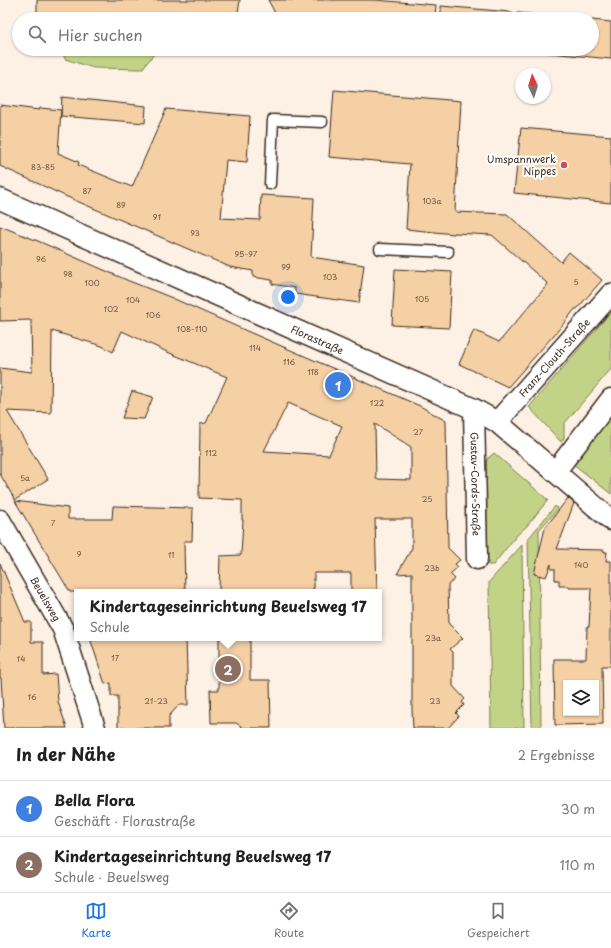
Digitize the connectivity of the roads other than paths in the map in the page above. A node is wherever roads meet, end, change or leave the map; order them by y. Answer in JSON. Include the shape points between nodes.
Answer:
{"nodes":[{"id":1,"x":322,"y":122,"type":"dead end"},
{"id":2,"x":270,"y":184,"type":"dead end"},
{"id":3,"x":0,"y":199,"type":"edge"},
{"id":4,"x":380,"y":249,"type":"dead end"},
{"id":5,"x":448,"y":252,"type":"dead end"},
{"id":6,"x":611,"y":294,"type":"edge"},
{"id":7,"x":611,"y":400,"type":"edge"},
{"id":8,"x":474,"y":410,"type":"junction"},
{"id":9,"x":497,"y":422,"type":"junction"},
{"id":10,"x":555,"y":472,"type":"junction"},
{"id":11,"x":0,"y":520,"type":"edge"},
{"id":12,"x":611,"y":520,"type":"edge"},
{"id":13,"x":477,"y":559,"type":"dead end"},
{"id":14,"x":95,"y":728,"type":"edge"}],
"edges":[{"from":1,"to":2,"type":"lane","via":[[273,120]]},
{"from":3,"to":8,"type":"street","name":"Florastraße"},
{"from":4,"to":5,"type":"lane"},
{"from":6,"to":9,"type":"street","name":"Franz-Clouth-Straße"},
{"from":7,"to":10,"type":"street"},
{"from":8,"to":9,"type":"street","name":"Florastraße"},
{"from":8,"to":13,"type":"street","name":"Gustav-Cords-Straße"},
{"from":9,"to":10,"type":"street","name":"Florastraße"},
{"from":10,"to":12,"type":"street","name":"Florastraße"},
{"from":11,"to":14,"type":"street","name":"Beuelsweg","via":[[63,629]]}]}
